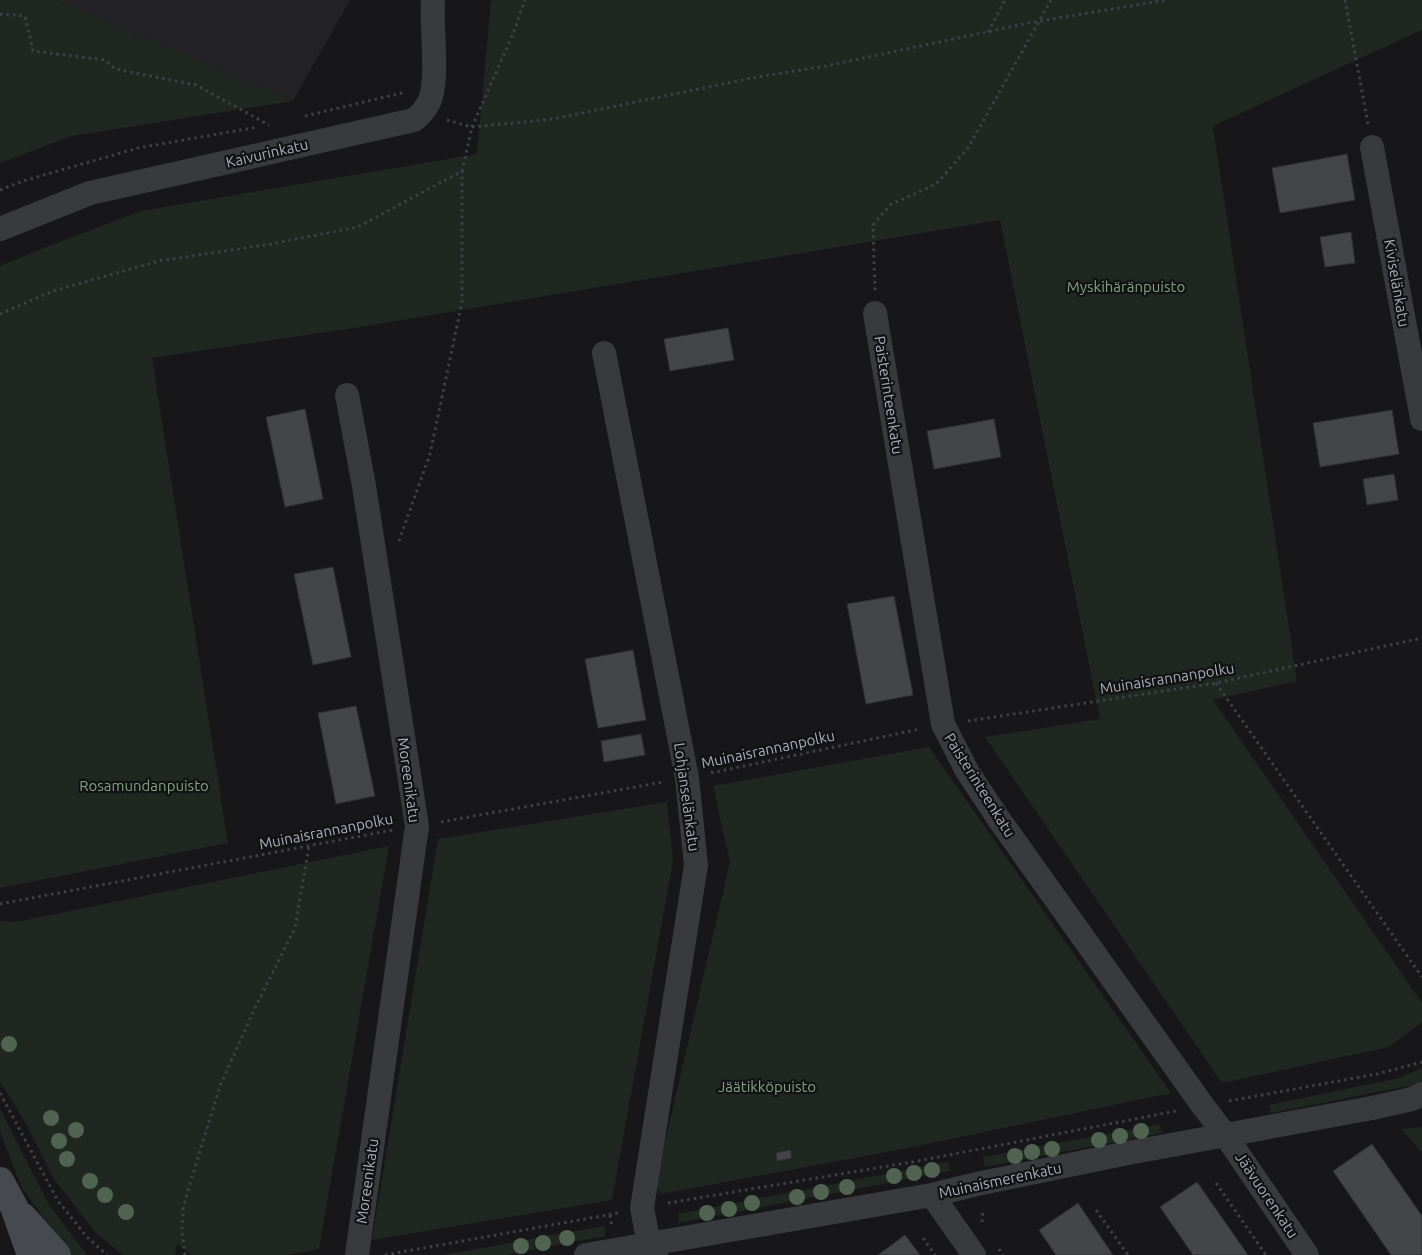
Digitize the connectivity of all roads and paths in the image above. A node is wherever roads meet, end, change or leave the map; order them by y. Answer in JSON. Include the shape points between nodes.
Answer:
{"nodes":[{"id":1,"x":433,"y":0,"type":"edge"},
{"id":2,"x":524,"y":0,"type":"edge"},
{"id":3,"x":1005,"y":0,"type":"edge"},
{"id":4,"x":1051,"y":0,"type":"edge"},
{"id":5,"x":1166,"y":0,"type":"edge"},
{"id":6,"x":1345,"y":0,"type":"edge"},
{"id":7,"x":0,"y":14,"type":"edge"},
{"id":8,"x":1039,"y":22,"type":"junction"},
{"id":9,"x":988,"y":32,"type":"junction"},
{"id":10,"x":433,"y":85,"type":"junction"},
{"id":11,"x":422,"y":113,"type":"junction"},
{"id":12,"x":298,"y":118,"type":"dead end"},
{"id":13,"x":279,"y":123,"type":"dead end"},
{"id":14,"x":269,"y":125,"type":"junction"},
{"id":15,"x":472,"y":127,"type":"junction"},
{"id":16,"x":1372,"y":146,"type":"joint"},
{"id":17,"x":462,"y":171,"type":"junction"},
{"id":18,"x":0,"y":190,"type":"edge"},
{"id":19,"x":0,"y":229,"type":"edge"},
{"id":20,"x":876,"y":313,"type":"joint"},
{"id":21,"x":0,"y":314,"type":"edge"},
{"id":22,"x":604,"y":352,"type":"dead end"},
{"id":23,"x":347,"y":395,"type":"dead end"},
{"id":24,"x":1422,"y":419,"type":"edge"},
{"id":25,"x":397,"y":547,"type":"dead end"},
{"id":26,"x":1422,"y":638,"type":"edge"},
{"id":27,"x":1216,"y":683,"type":"junction"},
{"id":28,"x":943,"y":724,"type":"junction"},
{"id":29,"x":687,"y":778,"type":"junction"},
{"id":30,"x":417,"y":826,"type":"junction"},
{"id":31,"x":309,"y":846,"type":"junction"},
{"id":32,"x":0,"y":904,"type":"edge"},
{"id":33,"x":1422,"y":977,"type":"edge"},
{"id":34,"x":1422,"y":1062,"type":"edge"},
{"id":35,"x":1,"y":1096,"type":"edge"},
{"id":36,"x":1419,"y":1098,"type":"edge"},
{"id":37,"x":1203,"y":1106,"type":"junction"},
{"id":38,"x":1226,"y":1136,"type":"junction"},
{"id":39,"x":0,"y":1182,"type":"edge"},
{"id":40,"x":1216,"y":1183,"type":"dead end"},
{"id":41,"x":932,"y":1195,"type":"junction"},
{"id":42,"x":14,"y":1206,"type":"junction"},
{"id":43,"x":642,"y":1208,"type":"junction"},
{"id":44,"x":1096,"y":1210,"type":"dead end"},
{"id":45,"x":923,"y":1238,"type":"dead end"},
{"id":46,"x":652,"y":1250,"type":"edge"},
{"id":47,"x":31,"y":1255,"type":"edge"},
{"id":48,"x":57,"y":1255,"type":"edge"},
{"id":49,"x":107,"y":1255,"type":"edge"},
{"id":50,"x":185,"y":1255,"type":"edge"},
{"id":51,"x":357,"y":1255,"type":"edge"},
{"id":52,"x":385,"y":1255,"type":"edge"},
{"id":53,"x":586,"y":1255,"type":"edge"},
{"id":54,"x":935,"y":1255,"type":"edge"},
{"id":55,"x":974,"y":1255,"type":"edge"},
{"id":56,"x":1128,"y":1255,"type":"edge"},
{"id":57,"x":1266,"y":1255,"type":"edge"},
{"id":58,"x":1307,"y":1255,"type":"edge"}],
"edges":[{"from":1,"to":10,"type":"street"},
{"from":2,"to":15,"type":"path","via":[[513,34]]},
{"from":3,"to":9,"type":"path"},
{"from":4,"to":8,"type":"path"},
{"from":5,"to":8,"type":"path"},
{"from":6,"to":16,"type":"path"},
{"from":7,"to":14,"type":"path","via":[[25,16],[33,51],[105,60],[115,68],[196,85]]},
{"from":8,"to":9,"type":"path"},
{"from":8,"to":20,"type":"path","via":[[968,148],[936,184],[890,205],[873,225]]},
{"from":9,"to":15,"type":"path","via":[[553,118]]},
{"from":10,"to":11,"type":"street","via":[[430,102]]},
{"from":10,"to":12,"type":"path"},
{"from":11,"to":15,"type":"path"},
{"from":11,"to":19,"type":"street","name":"Kaivurinkatu","via":[[414,120],[402,123],[90,193]]},
{"from":13,"to":14,"type":"path"},
{"from":14,"to":18,"type":"path","via":[[138,148]]},
{"from":15,"to":17,"type":"path"},
{"from":16,"to":24,"type":"street","name":"Kiviselänkatu"},
{"from":17,"to":21,"type":"path","via":[[358,227],[159,261],[53,291]]},
{"from":17,"to":25,"type":"path","via":[[462,302],[430,454]]},
{"from":20,"to":28,"type":"street","name":"Paisterinteenkatu"},
{"from":22,"to":29,"type":"street","name":"Lohjanselänkatu"},
{"from":23,"to":30,"type":"street","name":"Moreenikatu"},
{"from":26,"to":27,"type":"path","name":"Muinaisrannanpolku"},
{"from":27,"to":28,"type":"path","name":"Muinaisrannanpolku"},
{"from":27,"to":33,"type":"path"},
{"from":28,"to":29,"type":"path","name":"Muinaisrannanpolku"},
{"from":28,"to":37,"type":"street","name":"Paisterinteenkatu","via":[[967,770],[998,818]]},
{"from":29,"to":30,"type":"path","name":"Muinaisrannanpolku"},
{"from":29,"to":43,"type":"street","name":"Lohjanselänkatu","via":[[696,865]]},
{"from":30,"to":31,"type":"path","name":"Muinaisrannanpolku"},
{"from":30,"to":51,"type":"street","name":"Moreenikatu"},
{"from":31,"to":32,"type":"path","name":"Muinaisrannanpolku"},
{"from":31,"to":50,"type":"path","via":[[295,928],[220,1086],[189,1187],[183,1209]]},
{"from":34,"to":37,"type":"path","via":[[1377,1074]]},
{"from":35,"to":49,"type":"path","via":[[58,1201],[87,1237]]},
{"from":36,"to":38,"type":"street","name":"Muinaismerenkatu"},
{"from":37,"to":38,"type":"street","name":"Paisterinteenkatu"},
{"from":37,"to":43,"type":"path","via":[[918,1161]]},
{"from":38,"to":41,"type":"street","name":"Muinaismerenkatu"},
{"from":38,"to":58,"type":"street","name":"Jäävuorenkatu"},
{"from":39,"to":42,"type":"street"},
{"from":40,"to":57,"type":"path"},
{"from":41,"to":46,"type":"street","name":"Muinaismerenkatu"},
{"from":41,"to":55,"type":"street"},
{"from":42,"to":47,"type":"street"},
{"from":42,"to":48,"type":"street"},
{"from":43,"to":46,"type":"street","name":"Lohjanselänkatu"},
{"from":43,"to":52,"type":"path"},
{"from":44,"to":56,"type":"path"},
{"from":45,"to":54,"type":"path"},
{"from":46,"to":53,"type":"street","name":"Muinaismerenkatu"}]}
